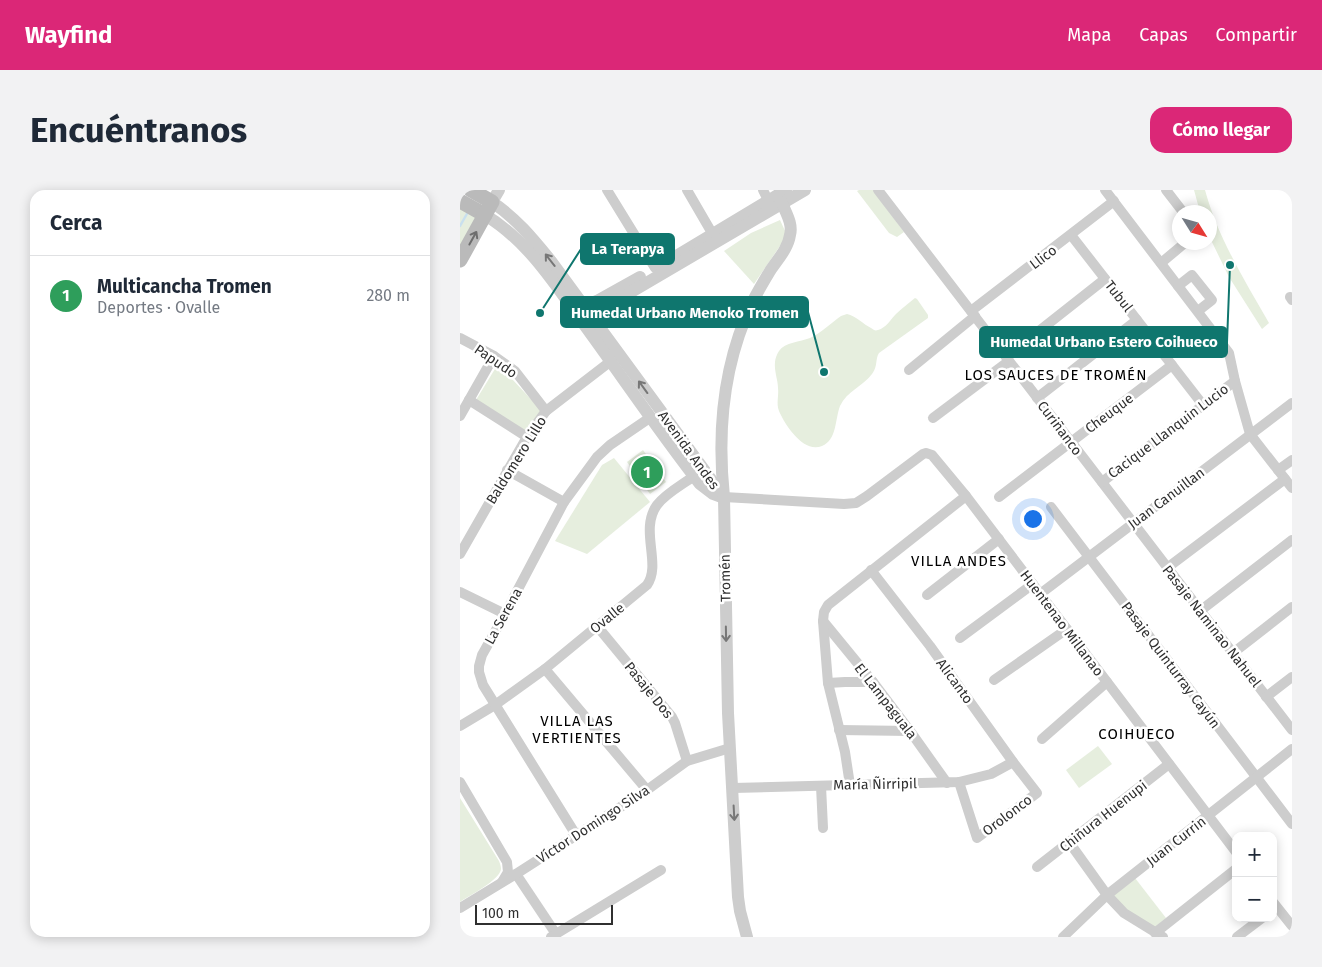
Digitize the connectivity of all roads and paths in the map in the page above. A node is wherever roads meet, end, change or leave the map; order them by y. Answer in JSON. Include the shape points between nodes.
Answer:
{"nodes":[{"id":1,"x":471,"y":190,"type":"edge"},
{"id":2,"x":607,"y":190,"type":"edge"},
{"id":3,"x":687,"y":190,"type":"edge"},
{"id":4,"x":786,"y":190,"type":"edge"},
{"id":5,"x":804,"y":190,"type":"edge"},
{"id":6,"x":878,"y":190,"type":"edge"},
{"id":7,"x":1105,"y":190,"type":"edge"},
{"id":8,"x":1166,"y":190,"type":"edge"},
{"id":9,"x":772,"y":200,"type":"edge"},
{"id":10,"x":460,"y":201,"type":"edge"},
{"id":11,"x":1114,"y":201,"type":"junction"},
{"id":12,"x":488,"y":203,"type":"edge"},
{"id":13,"x":1178,"y":205,"type":"edge"},
{"id":14,"x":712,"y":233,"type":"junction"},
{"id":15,"x":1071,"y":235,"type":"junction"},
{"id":16,"x":1176,"y":250,"type":"edge"},
{"id":17,"x":460,"y":260,"type":"edge"},
{"id":18,"x":1161,"y":263,"type":"junction"},
{"id":19,"x":655,"y":268,"type":"junction"},
{"id":20,"x":1105,"y":279,"type":"junction"},
{"id":21,"x":1178,"y":286,"type":"junction"},
{"id":22,"x":1198,"y":311,"type":"junction"},
{"id":23,"x":582,"y":312,"type":"junction"},
{"id":24,"x":973,"y":314,"type":"junction"},
{"id":25,"x":1137,"y":320,"type":"junction"},
{"id":26,"x":460,"y":338,"type":"edge"},
{"id":27,"x":494,"y":356,"type":"junction"},
{"id":28,"x":1008,"y":359,"type":"junction"},
{"id":29,"x":611,"y":361,"type":"junction"},
{"id":30,"x":1172,"y":365,"type":"junction"},
{"id":31,"x":909,"y":370,"type":"dead end"},
{"id":32,"x":1235,"y":381,"type":"junction"},
{"id":33,"x":1038,"y":398,"type":"junction"},
{"id":34,"x":469,"y":400,"type":"junction"},
{"id":35,"x":1292,"y":403,"type":"edge"},
{"id":36,"x":1203,"y":405,"type":"junction"},
{"id":37,"x":546,"y":411,"type":"junction"},
{"id":38,"x":460,"y":416,"type":"edge"},
{"id":39,"x":651,"y":416,"type":"junction"},
{"id":40,"x":933,"y":418,"type":"dead end"},
{"id":41,"x":1250,"y":434,"type":"junction"},
{"id":42,"x":527,"y":437,"type":"junction"},
{"id":43,"x":1071,"y":442,"type":"junction"},
{"id":44,"x":1292,"y":460,"type":"edge"},
{"id":45,"x":507,"y":470,"type":"junction"},
{"id":46,"x":1282,"y":475,"type":"junction"},
{"id":47,"x":694,"y":476,"type":"junction"},
{"id":48,"x":1102,"y":482,"type":"junction"},
{"id":49,"x":1292,"y":488,"type":"edge"},
{"id":50,"x":966,"y":496,"type":"junction"},
{"id":51,"x":724,"y":497,"type":"junction"},
{"id":52,"x":999,"y":497,"type":"dead end"},
{"id":53,"x":564,"y":502,"type":"junction"},
{"id":54,"x":1050,"y":506,"type":"dead end"},
{"id":55,"x":1132,"y":522,"type":"junction"},
{"id":56,"x":999,"y":539,"type":"junction"},
{"id":57,"x":1292,"y":540,"type":"edge"},
{"id":58,"x":462,"y":548,"type":"edge"},
{"id":59,"x":1088,"y":556,"type":"junction"},
{"id":60,"x":1167,"y":568,"type":"junction"},
{"id":61,"x":871,"y":570,"type":"junction"},
{"id":62,"x":1033,"y":584,"type":"junction"},
{"id":63,"x":460,"y":592,"type":"edge"},
{"id":64,"x":927,"y":594,"type":"dead end"},
{"id":65,"x":1040,"y":594,"type":"junction"},
{"id":66,"x":1292,"y":607,"type":"edge"},
{"id":67,"x":1200,"y":611,"type":"junction"},
{"id":68,"x":505,"y":614,"type":"junction"},
{"id":69,"x":823,"y":621,"type":"junction"},
{"id":70,"x":597,"y":626,"type":"junction"},
{"id":71,"x":1067,"y":629,"type":"junction"},
{"id":72,"x":960,"y":638,"type":"dead end"},
{"id":73,"x":1233,"y":653,"type":"junction"},
{"id":74,"x":545,"y":669,"type":"junction"},
{"id":75,"x":1292,"y":677,"type":"edge"},
{"id":76,"x":994,"y":680,"type":"dead end"},
{"id":77,"x":873,"y":682,"type":"junction"},
{"id":78,"x":1107,"y":682,"type":"junction"},
{"id":79,"x":828,"y":683,"type":"junction"},
{"id":80,"x":1266,"y":696,"type":"junction"},
{"id":81,"x":496,"y":705,"type":"junction"},
{"id":82,"x":460,"y":726,"type":"edge"},
{"id":83,"x":839,"y":730,"type":"junction"},
{"id":84,"x":1292,"y":730,"type":"edge"},
{"id":85,"x":910,"y":731,"type":"junction"},
{"id":86,"x":1042,"y":738,"type":"dead end"},
{"id":87,"x":730,"y":748,"type":"junction"},
{"id":88,"x":1292,"y":749,"type":"edge"},
{"id":89,"x":687,"y":761,"type":"junction"},
{"id":90,"x":1013,"y":762,"type":"junction"},
{"id":91,"x":1169,"y":764,"type":"junction"},
{"id":92,"x":1256,"y":777,"type":"junction"},
{"id":93,"x":460,"y":782,"type":"edge"},
{"id":94,"x":959,"y":782,"type":"junction"},
{"id":95,"x":947,"y":783,"type":"junction"},
{"id":96,"x":850,"y":785,"type":"junction"},
{"id":97,"x":822,"y":786,"type":"junction"},
{"id":98,"x":732,"y":788,"type":"junction"},
{"id":99,"x":647,"y":790,"type":"junction"},
{"id":100,"x":1037,"y":793,"type":"joint"},
{"id":101,"x":1208,"y":815,"type":"junction"},
{"id":102,"x":1292,"y":824,"type":"edge"},
{"id":103,"x":823,"y":828,"type":"dead end"},
{"id":104,"x":576,"y":835,"type":"junction"},
{"id":105,"x":1069,"y":842,"type":"junction"},
{"id":106,"x":1232,"y":847,"type":"edge"},
{"id":107,"x":1037,"y":866,"type":"dead end"},
{"id":108,"x":660,"y":870,"type":"dead end"},
{"id":109,"x":1232,"y":872,"type":"edge"},
{"id":110,"x":516,"y":874,"type":"junction"},
{"id":111,"x":502,"y":882,"type":"junction"},
{"id":112,"x":1107,"y":895,"type":"junction"},
{"id":113,"x":460,"y":908,"type":"edge"},
{"id":114,"x":1277,"y":908,"type":"edge"},
{"id":115,"x":1257,"y":922,"type":"edge"},
{"id":116,"x":1292,"y":926,"type":"edge"},
{"id":117,"x":553,"y":935,"type":"edge"},
{"id":118,"x":1159,"y":935,"type":"edge"},
{"id":119,"x":747,"y":937,"type":"edge"},
{"id":120,"x":1063,"y":937,"type":"edge"},
{"id":121,"x":1237,"y":937,"type":"edge"}],
"edges":[{"from":1,"to":12,"type":"main road","name":"Avenida Andes"},
{"from":2,"to":19,"type":"street"},
{"from":3,"to":14,"type":"street"},
{"from":4,"to":9,"type":"street"},
{"from":5,"to":9,"type":"street"},
{"from":6,"to":24,"type":"street","name":"Curiñanco"},
{"from":7,"to":11,"type":"street"},
{"from":8,"to":13,"type":"street"},
{"from":9,"to":14,"type":"street"},
{"from":9,"to":23,"type":"street"},
{"from":9,"to":51,"type":"street","name":"Tromén","via":[[790,221],[791,233],[788,244],[751,304],[730,365],[721,429]]},
{"from":10,"to":12,"type":"main road","name":"Avenida Andes"},
{"from":11,"to":15,"type":"street","name":"Llico"},
{"from":11,"to":18,"type":"street"},
{"from":17,"to":12,"type":"main road","one_way":true},
{"from":12,"to":23,"type":"street","name":"Avenida Andes","via":[[506,229]]},
{"from":14,"to":19,"type":"street"},
{"from":15,"to":20,"type":"street","name":"Tubul"},
{"from":15,"to":24,"type":"street","name":"Llico"},
{"from":16,"to":18,"type":"street"},
{"from":18,"to":21,"type":"street"},
{"from":19,"to":23,"type":"street"},
{"from":20,"to":25,"type":"street","name":"Tubul"},
{"from":20,"to":28,"type":"street"},
{"from":21,"to":22,"type":"street"},
{"from":21,"to":22,"type":"street","via":[[1192,275],[1212,300]]},
{"from":22,"to":32,"type":"street","via":[[1229,353]]},
{"from":23,"to":29,"type":"street","name":"Avenida Andes"},
{"from":51,"to":23,"type":"street","name":"Avenida Andes","one_way":true},
{"from":24,"to":28,"type":"street","name":"Curiñanco"},
{"from":24,"to":31,"type":"street","name":"Llico"},
{"from":25,"to":30,"type":"street","name":"Tubul"},
{"from":25,"to":33,"type":"street"},
{"from":26,"to":27,"type":"street","name":"Papudo"},
{"from":27,"to":34,"type":"street"},
{"from":27,"to":37,"type":"street","name":"Papudo","via":[[521,378]]},
{"from":28,"to":33,"type":"street","name":"Curiñanco"},
{"from":28,"to":40,"type":"street"},
{"from":29,"to":37,"type":"street","name":"Baldomero Lillo"},
{"from":29,"to":39,"type":"street","name":"Avenida Andes"},
{"from":30,"to":36,"type":"street","name":"Tubul"},
{"from":30,"to":43,"type":"street","name":"Cheuque"},
{"from":32,"to":36,"type":"street","name":"Cacique Llanquin Lucio"},
{"from":32,"to":41,"type":"street"},
{"from":33,"to":43,"type":"street","name":"Curiñanco"},
{"from":34,"to":38,"type":"street"},
{"from":34,"to":42,"type":"street"},
{"from":35,"to":41,"type":"street","name":"Juan Canuillan"},
{"from":36,"to":48,"type":"street","name":"Cacique Llanquin Lucio"},
{"from":37,"to":42,"type":"street","name":"Baldomero Lillo"},
{"from":39,"to":47,"type":"street","name":"Avenida Andes"},
{"from":39,"to":53,"type":"street","name":"La Serena","via":[[597,457]]},
{"from":41,"to":46,"type":"street"},
{"from":41,"to":55,"type":"street","name":"Juan Canuillan"},
{"from":42,"to":45,"type":"street","name":"Baldomero Lillo"},
{"from":43,"to":48,"type":"street","name":"Curiñanco"},
{"from":43,"to":52,"type":"street","name":"Cheuque"},
{"from":44,"to":46,"type":"street"},
{"from":45,"to":53,"type":"street"},
{"from":45,"to":58,"type":"street","name":"Baldomero Lillo"},
{"from":46,"to":49,"type":"street"},
{"from":46,"to":60,"type":"street"},
{"from":47,"to":51,"type":"street","name":"Avenida Andes","via":[[710,492]]},
{"from":47,"to":70,"type":"street","name":"Ovalle","via":[[662,500],[654,511],[650,525],[650,581]]},
{"from":48,"to":55,"type":"street","name":"Curiñanco"},
{"from":50,"to":51,"type":"street","name":"Huentenao Millanao","via":[[934,457],[926,454],[856,503]]},
{"from":50,"to":56,"type":"street","name":"Huentenao Millanao"},
{"from":50,"to":61,"type":"street"},
{"from":51,"to":87,"type":"street","name":"Tromén","one_way":true},
{"from":53,"to":68,"type":"street","name":"La Serena"},
{"from":54,"to":59,"type":"street","name":"Pasaje Quinturray Cayún"},
{"from":55,"to":59,"type":"street","name":"Juan Canuillan"},
{"from":55,"to":60,"type":"street","name":"Pasaje Naminao Nahuel"},
{"from":56,"to":62,"type":"street","name":"Huentenao Millanao"},
{"from":56,"to":64,"type":"street"},
{"from":57,"to":67,"type":"street"},
{"from":59,"to":65,"type":"street","name":"Juan Canuillan"},
{"from":59,"to":92,"type":"street","name":"Pasaje Quinturray Cayún"},
{"from":60,"to":67,"type":"street","name":"Pasaje Naminao Nahuel"},
{"from":61,"to":69,"type":"street","via":[[828,605]]},
{"from":61,"to":90,"type":"street","name":"Alicanto"},
{"from":62,"to":65,"type":"street","name":"Huentenao Millanao"},
{"from":62,"to":72,"type":"street"},
{"from":63,"to":68,"type":"street"},
{"from":65,"to":71,"type":"street","name":"Huentenao Millanao"},
{"from":66,"to":73,"type":"street"},
{"from":67,"to":73,"type":"street","name":"Pasaje Naminao Nahuel"},
{"from":68,"to":81,"type":"street","name":"La Serena","via":[[479,666],[482,684]]},
{"from":69,"to":77,"type":"street","name":"El Lampaguala"},
{"from":69,"to":79,"type":"street"},
{"from":70,"to":74,"type":"street","name":"Ovalle"},
{"from":70,"to":89,"type":"street","name":"Pasaje Dos","via":[[672,716]]},
{"from":71,"to":76,"type":"street"},
{"from":71,"to":78,"type":"street","name":"Huentenao Millanao"},
{"from":73,"to":80,"type":"street","name":"Pasaje Naminao Nahuel"},
{"from":74,"to":81,"type":"street","name":"Ovalle"},
{"from":74,"to":99,"type":"street"},
{"from":75,"to":80,"type":"street"},
{"from":77,"to":79,"type":"street"},
{"from":77,"to":85,"type":"street","name":"El Lampaguala"},
{"from":78,"to":86,"type":"street"},
{"from":78,"to":91,"type":"street","name":"Huentenao Millanao"},
{"from":79,"to":83,"type":"street"},
{"from":80,"to":84,"type":"street","name":"Pasaje Naminao Nahuel"},
{"from":81,"to":82,"type":"street","name":"Ovalle"},
{"from":81,"to":104,"type":"street","name":"La Serena"},
{"from":83,"to":85,"type":"street"},
{"from":83,"to":96,"type":"street"},
{"from":85,"to":95,"type":"street","name":"El Lampaguala"},
{"from":87,"to":89,"type":"street","name":"Víctor Domingo Silva"},
{"from":87,"to":98,"type":"street","name":"Tromén"},
{"from":88,"to":92,"type":"street","name":"Juan Currin"},
{"from":89,"to":99,"type":"street","name":"Víctor Domingo Silva"},
{"from":90,"to":94,"type":"street","name":"María Ñirripil","via":[[991,774]]},
{"from":90,"to":100,"type":"street","name":"Alicanto"},
{"from":91,"to":101,"type":"street","name":"Huentenao Millanao"},
{"from":91,"to":105,"type":"street","name":"Chiñura Huenupi"},
{"from":92,"to":101,"type":"street","name":"Juan Currin"},
{"from":92,"to":102,"type":"street","name":"Pasaje Quinturray Cayún"},
{"from":93,"to":111,"type":"street","via":[[507,862],[508,872]]},
{"from":94,"to":95,"type":"street","name":"María Ñirripil"},
{"from":94,"to":100,"type":"street","name":"Orolonco","via":[[977,838]]},
{"from":95,"to":96,"type":"street","name":"María Ñirripil"},
{"from":96,"to":97,"type":"street","name":"María Ñirripil"},
{"from":97,"to":98,"type":"street","name":"María Ñirripil"},
{"from":97,"to":103,"type":"street"},
{"from":98,"to":119,"type":"street","name":"Tromén","one_way":true,"via":[[738,897]]},
{"from":99,"to":104,"type":"street","name":"Víctor Domingo Silva"},
{"from":101,"to":106,"type":"street","name":"Huentenao Millanao"},
{"from":101,"to":112,"type":"street","name":"Juan Currin"},
{"from":104,"to":110,"type":"street","name":"Víctor Domingo Silva"},
{"from":105,"to":107,"type":"street","name":"Chiñura Huenupi"},
{"from":105,"to":112,"type":"street"},
{"from":108,"to":117,"type":"street"},
{"from":109,"to":118,"type":"street"},
{"from":110,"to":111,"type":"street","name":"Víctor Domingo Silva"},
{"from":110,"to":117,"type":"street"},
{"from":111,"to":113,"type":"street","name":"Víctor Domingo Silva"},
{"from":112,"to":118,"type":"street","via":[[1124,913]]},
{"from":112,"to":120,"type":"street","name":"Juan Currin"},
{"from":114,"to":116,"type":"street"},
{"from":115,"to":121,"type":"street"}]}
